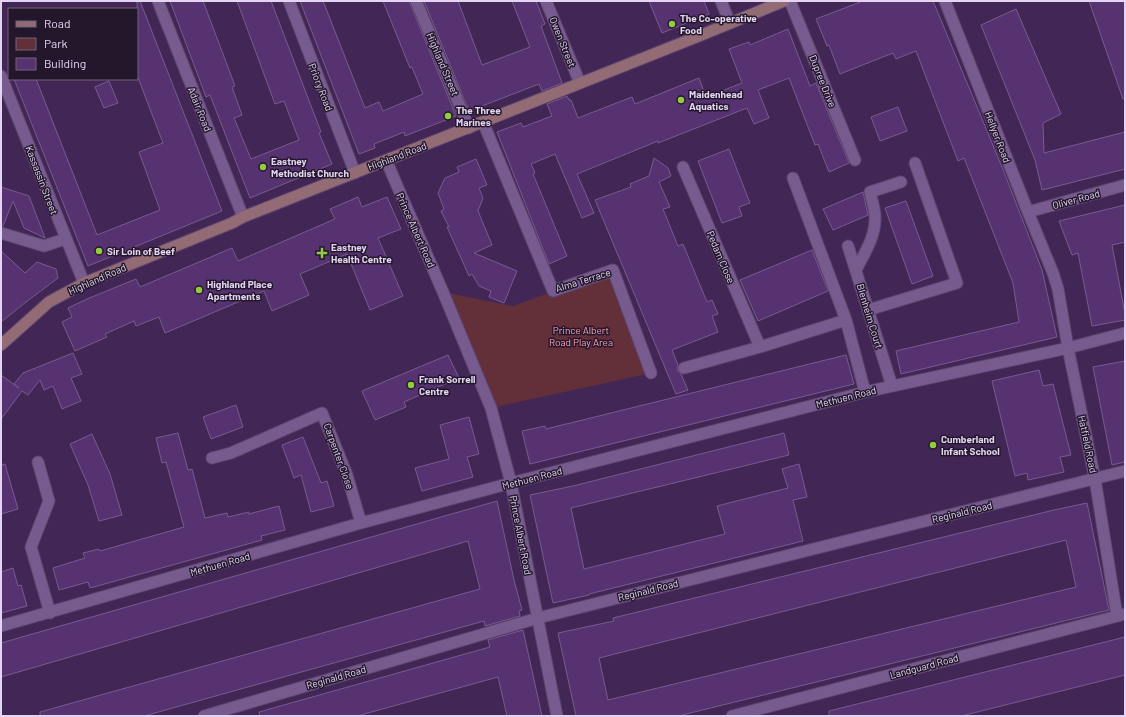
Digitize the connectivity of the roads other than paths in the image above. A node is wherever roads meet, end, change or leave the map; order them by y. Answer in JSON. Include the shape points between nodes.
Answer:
{"nodes":[{"id":1,"x":158,"y":1,"type":"edge"},
{"id":2,"x":288,"y":1,"type":"edge"},
{"id":3,"x":416,"y":1,"type":"edge"},
{"id":4,"x":546,"y":1,"type":"edge"},
{"id":5,"x":721,"y":1,"type":"edge"},
{"id":6,"x":784,"y":1,"type":"edge"},
{"id":7,"x":790,"y":1,"type":"edge"},
{"id":8,"x":945,"y":1,"type":"edge"},
{"id":9,"x":730,"y":23,"type":"junction"},
{"id":10,"x":1,"y":76,"type":"edge"},
{"id":11,"x":580,"y":83,"type":"junction"},
{"id":12,"x":483,"y":122,"type":"junction"},
{"id":13,"x":469,"y":128,"type":"junction"},
{"id":14,"x":386,"y":160,"type":"junction"},
{"id":15,"x":855,"y":160,"type":"dead end"},
{"id":16,"x":914,"y":163,"type":"dead end"},
{"id":17,"x":683,"y":167,"type":"dead end"},
{"id":18,"x":355,"y":172,"type":"junction"},
{"id":19,"x":793,"y":178,"type":"dead end"},
{"id":20,"x":901,"y":182,"type":"dead end"},
{"id":21,"x":1125,"y":185,"type":"edge"},
{"id":22,"x":1028,"y":212,"type":"junction"},
{"id":23,"x":243,"y":217,"type":"junction"},
{"id":24,"x":1,"y":233,"type":"edge"},
{"id":25,"x":65,"y":239,"type":"junction"},
{"id":26,"x":848,"y":246,"type":"dead end"},
{"id":27,"x":856,"y":270,"type":"junction"},
{"id":28,"x":1054,"y":273,"type":"joint"},
{"id":29,"x":84,"y":283,"type":"junction"},
{"id":30,"x":868,"y":310,"type":"junction"},
{"id":31,"x":846,"y":320,"type":"junction"},
{"id":32,"x":1125,"y":333,"type":"edge"},
{"id":33,"x":1,"y":345,"type":"edge"},
{"id":34,"x":760,"y":347,"type":"junction"},
{"id":35,"x":1068,"y":348,"type":"junction"},
{"id":36,"x":684,"y":368,"type":"dead end"},
{"id":37,"x":651,"y":373,"type":"dead end"},
{"id":38,"x":892,"y":386,"type":"junction"},
{"id":39,"x":865,"y":392,"type":"junction"},
{"id":40,"x":212,"y":458,"type":"dead end"},
{"id":41,"x":38,"y":462,"type":"dead end"},
{"id":42,"x":1125,"y":471,"type":"edge"},
{"id":43,"x":1095,"y":479,"type":"junction"},
{"id":44,"x":511,"y":483,"type":"junction"},
{"id":45,"x":361,"y":523,"type":"junction"},
{"id":46,"x":50,"y":613,"type":"junction"},
{"id":47,"x":1121,"y":615,"type":"edge"},
{"id":48,"x":538,"y":618,"type":"junction"},
{"id":49,"x":1,"y":626,"type":"edge"},
{"id":50,"x":204,"y":716,"type":"edge"},
{"id":51,"x":557,"y":716,"type":"edge"},
{"id":52,"x":732,"y":716,"type":"edge"}],
"edges":[{"from":1,"to":23,"type":"street","name":"Adair Road"},
{"from":2,"to":18,"type":"street","name":"Priory Road"},
{"from":3,"to":13,"type":"street","name":"Highland Street"},
{"from":4,"to":11,"type":"street","name":"Owen Street"},
{"from":5,"to":9,"type":"street"},
{"from":6,"to":9,"type":"main road","name":"Highland Road"},
{"from":7,"to":15,"type":"street","name":"Dupree Drive"},
{"from":8,"to":22,"type":"street","name":"Hellyer Road"},
{"from":9,"to":11,"type":"main road","name":"Highland Road"},
{"from":10,"to":25,"type":"street","name":"Kassassin Street"},
{"from":11,"to":12,"type":"main road","name":"Highland Road"},
{"from":12,"to":13,"type":"main road","name":"Highland Road"},
{"from":12,"to":37,"type":"street","name":"Alma Terrace","via":[[553,292],[613,270]]},
{"from":13,"to":14,"type":"main road","name":"Highland Road"},
{"from":14,"to":18,"type":"main road","name":"Highland Road"},
{"from":14,"to":44,"type":"street","name":"Prince Albert Road","via":[[491,408]]},
{"from":16,"to":30,"type":"street","via":[[957,283]]},
{"from":17,"to":34,"type":"street","name":"Pedam Close"},
{"from":18,"to":23,"type":"main road","name":"Highland Road"},
{"from":19,"to":31,"type":"street"},
{"from":20,"to":27,"type":"street","via":[[870,192],[875,216],[874,228]]},
{"from":21,"to":22,"type":"street","name":"Oliver Road"},
{"from":22,"to":28,"type":"street","name":"Hellyer Road"},
{"from":23,"to":29,"type":"main road","name":"Highland Road"},
{"from":24,"to":25,"type":"street","via":[[44,246]]},
{"from":25,"to":29,"type":"street","name":"Kassassin Street"},
{"from":26,"to":27,"type":"street","name":"Blenheim Court"},
{"from":27,"to":30,"type":"street","name":"Blenheim Court"},
{"from":28,"to":35,"type":"street","name":"Hatfield Road"},
{"from":29,"to":33,"type":"main road","name":"Highland Road","via":[[50,302]]},
{"from":30,"to":38,"type":"street","name":"Blenheim Court"},
{"from":31,"to":34,"type":"street"},
{"from":31,"to":39,"type":"street"},
{"from":32,"to":35,"type":"street","name":"Methuen Road"},
{"from":34,"to":36,"type":"street"},
{"from":35,"to":38,"type":"street","name":"Methuen Road"},
{"from":35,"to":43,"type":"street","name":"Hatfield Road"},
{"from":38,"to":39,"type":"street","name":"Methuen Road"},
{"from":39,"to":44,"type":"street","name":"Methuen Road"},
{"from":40,"to":45,"type":"street","name":"Carpenter Close","via":[[231,453],[322,413],[348,475]]},
{"from":41,"to":46,"type":"street","via":[[49,501],[31,547]]},
{"from":42,"to":43,"type":"street","name":"Reginald Road"},
{"from":43,"to":47,"type":"street","name":"Hatfield Road"},
{"from":43,"to":48,"type":"street","name":"Reginald Road"},
{"from":44,"to":45,"type":"street","name":"Methuen Road"},
{"from":44,"to":48,"type":"street","name":"Prince Albert Road"},
{"from":45,"to":46,"type":"street","name":"Methuen Road"},
{"from":46,"to":49,"type":"street","name":"Methuen Road"},
{"from":47,"to":52,"type":"street","name":"Landguard Road"},
{"from":48,"to":50,"type":"street","name":"Reginald Road"},
{"from":48,"to":51,"type":"street","name":"Prince Albert Road"}]}
